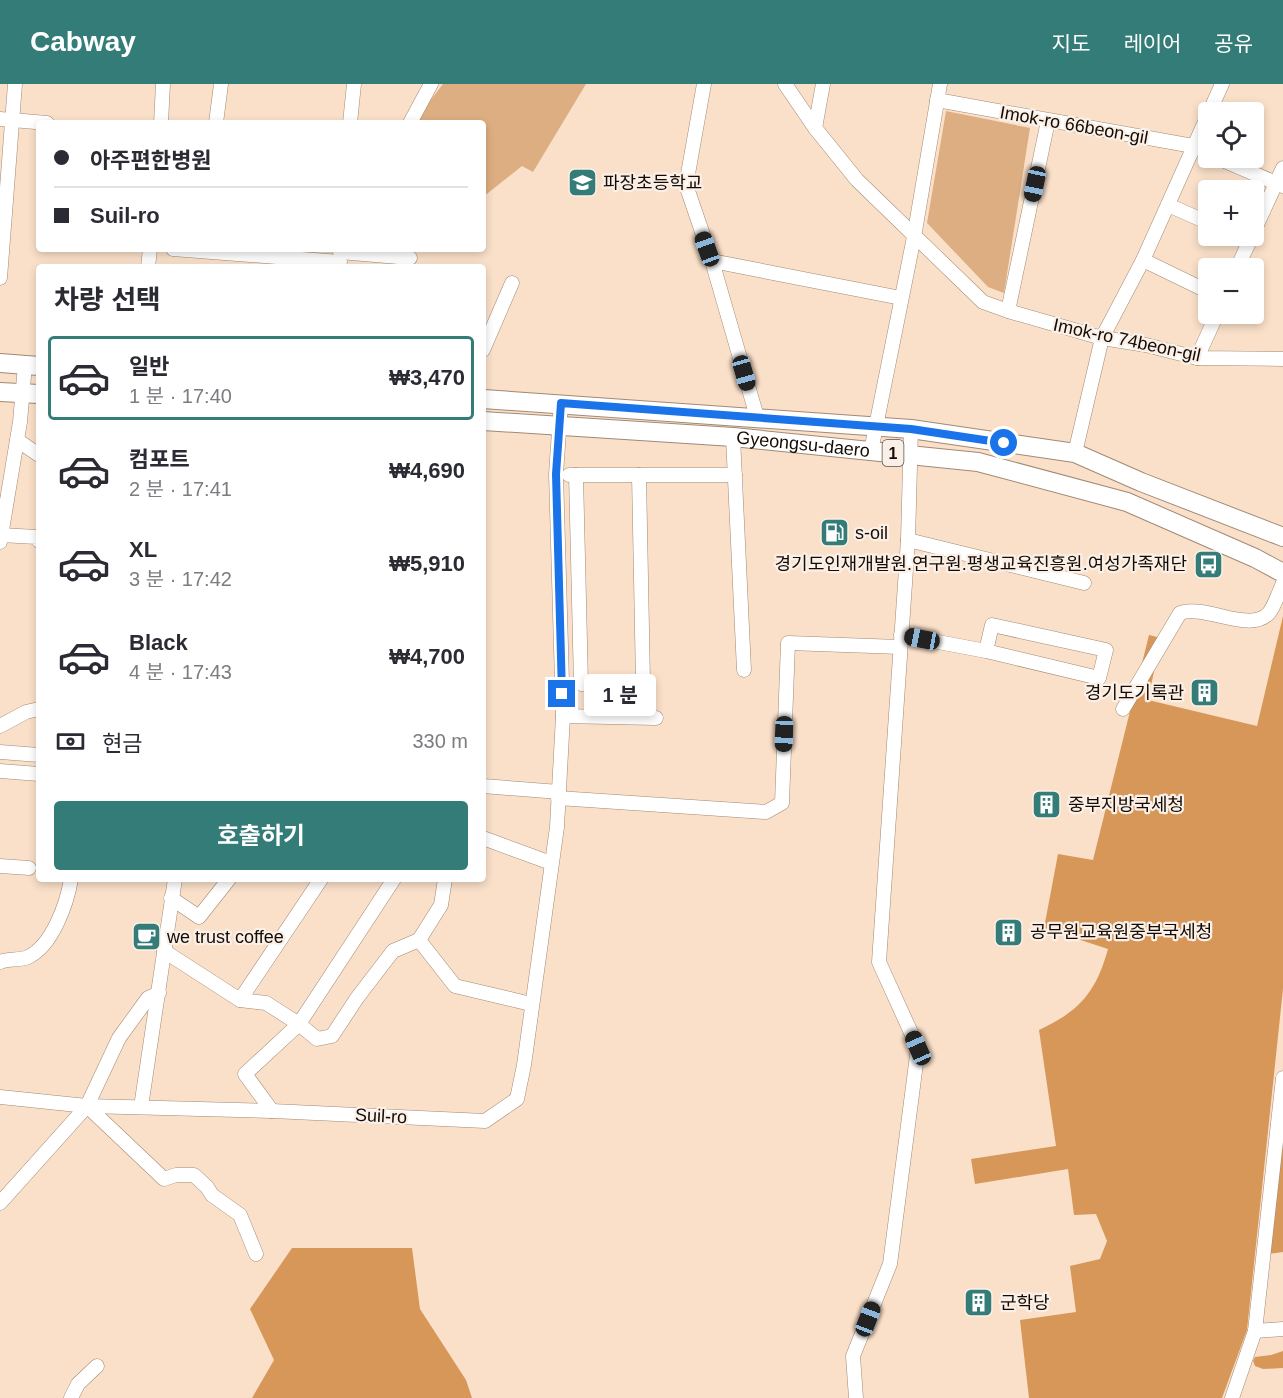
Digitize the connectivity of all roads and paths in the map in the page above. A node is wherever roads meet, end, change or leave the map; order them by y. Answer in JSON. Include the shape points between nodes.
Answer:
{"nodes":[{"id":1,"x":15,"y":84,"type":"edge"},
{"id":2,"x":163,"y":84,"type":"edge"},
{"id":3,"x":221,"y":84,"type":"edge"},
{"id":4,"x":354,"y":84,"type":"edge"},
{"id":5,"x":431,"y":84,"type":"edge"},
{"id":6,"x":704,"y":84,"type":"edge"},
{"id":7,"x":785,"y":84,"type":"edge"},
{"id":8,"x":823,"y":84,"type":"edge"},
{"id":9,"x":940,"y":84,"type":"edge"},
{"id":10,"x":1222,"y":84,"type":"edge"},
{"id":11,"x":937,"y":100,"type":"junction"},
{"id":12,"x":6,"y":120,"type":"edge"},
{"id":13,"x":160,"y":120,"type":"edge"},
{"id":14,"x":216,"y":120,"type":"edge"},
{"id":15,"x":350,"y":120,"type":"edge"},
{"id":16,"x":412,"y":120,"type":"edge"},
{"id":17,"x":1048,"y":121,"type":"junction"},
{"id":18,"x":36,"y":122,"type":"edge"},
{"id":19,"x":815,"y":128,"type":"junction"},
{"id":20,"x":1193,"y":146,"type":"junction"},
{"id":21,"x":1198,"y":148,"type":"edge"},
{"id":22,"x":1241,"y":168,"type":"edge"},
{"id":23,"x":1283,"y":168,"type":"edge"},
{"id":24,"x":1279,"y":185,"type":"edge"},
{"id":25,"x":1168,"y":204,"type":"junction"},
{"id":26,"x":1264,"y":213,"type":"edge"},
{"id":27,"x":1198,"y":218,"type":"edge"},
{"id":28,"x":2,"y":230,"type":"edge"},
{"id":29,"x":914,"y":237,"type":"junction"},
{"id":30,"x":261,"y":252,"type":"edge"},
{"id":31,"x":340,"y":257,"type":"edge"},
{"id":32,"x":409,"y":258,"type":"edge"},
{"id":33,"x":1143,"y":260,"type":"junction"},
{"id":34,"x":712,"y":261,"type":"junction"},
{"id":35,"x":0,"y":278,"type":"edge"},
{"id":36,"x":512,"y":283,"type":"dead end"},
{"id":37,"x":1198,"y":287,"type":"edge"},
{"id":38,"x":901,"y":298,"type":"junction"},
{"id":39,"x":1008,"y":311,"type":"junction"},
{"id":40,"x":1212,"y":324,"type":"edge"},
{"id":41,"x":1102,"y":338,"type":"junction"},
{"id":42,"x":486,"y":343,"type":"edge"},
{"id":43,"x":1197,"y":358,"type":"junction"},
{"id":44,"x":1283,"y":359,"type":"edge"},
{"id":45,"x":0,"y":363,"type":"edge"},
{"id":46,"x":32,"y":365,"type":"edge"},
{"id":47,"x":0,"y":392,"type":"edge"},
{"id":48,"x":31,"y":394,"type":"edge"},
{"id":49,"x":486,"y":399,"type":"edge"},
{"id":50,"x":561,"y":403,"type":"junction"},
{"id":51,"x":757,"y":417,"type":"junction"},
{"id":52,"x":486,"y":421,"type":"edge"},
{"id":53,"x":812,"y":422,"type":"junction"},
{"id":54,"x":560,"y":426,"type":"junction"},
{"id":55,"x":875,"y":427,"type":"junction"},
{"id":56,"x":911,"y":429,"type":"junction"},
{"id":57,"x":733,"y":437,"type":"junction"},
{"id":58,"x":17,"y":440,"type":"junction"},
{"id":59,"x":809,"y":445,"type":"junction"},
{"id":60,"x":872,"y":451,"type":"junction"},
{"id":61,"x":36,"y":453,"type":"edge"},
{"id":62,"x":1075,"y":453,"type":"junction"},
{"id":63,"x":909,"y":454,"type":"junction"},
{"id":64,"x":556,"y":474,"type":"junction"},
{"id":65,"x":576,"y":475,"type":"junction"},
{"id":66,"x":639,"y":475,"type":"junction"},
{"id":67,"x":735,"y":475,"type":"junction"},
{"id":68,"x":0,"y":537,"type":"edge"},
{"id":69,"x":36,"y":537,"type":"edge"},
{"id":70,"x":1283,"y":537,"type":"edge"},
{"id":71,"x":908,"y":540,"type":"junction"},
{"id":72,"x":1283,"y":573,"type":"edge"},
{"id":73,"x":1084,"y":583,"type":"dead end"},
{"id":74,"x":1283,"y":583,"type":"edge"},
{"id":75,"x":900,"y":641,"type":"junction"},
{"id":76,"x":986,"y":651,"type":"junction"},
{"id":77,"x":744,"y":670,"type":"dead end"},
{"id":78,"x":1123,"y":709,"type":"dead end"},
{"id":79,"x":36,"y":710,"type":"edge"},
{"id":80,"x":563,"y":716,"type":"junction"},
{"id":81,"x":656,"y":718,"type":"dead end"},
{"id":82,"x":0,"y":726,"type":"edge"},
{"id":83,"x":0,"y":752,"type":"edge"},
{"id":84,"x":36,"y":755,"type":"edge"},
{"id":85,"x":0,"y":771,"type":"edge"},
{"id":86,"x":36,"y":774,"type":"edge"},
{"id":87,"x":486,"y":786,"type":"edge"},
{"id":88,"x":559,"y":795,"type":"junction"},
{"id":89,"x":486,"y":839,"type":"edge"},
{"id":90,"x":551,"y":863,"type":"junction"},
{"id":91,"x":0,"y":867,"type":"edge"},
{"id":92,"x":29,"y":868,"type":"dead end"},
{"id":93,"x":70,"y":882,"type":"edge"},
{"id":94,"x":174,"y":882,"type":"edge"},
{"id":95,"x":227,"y":882,"type":"edge"},
{"id":96,"x":319,"y":882,"type":"edge"},
{"id":97,"x":392,"y":882,"type":"edge"},
{"id":98,"x":445,"y":882,"type":"edge"},
{"id":99,"x":171,"y":898,"type":"junction"},
{"id":100,"x":419,"y":940,"type":"junction"},
{"id":101,"x":164,"y":951,"type":"junction"},
{"id":102,"x":0,"y":962,"type":"edge"},
{"id":103,"x":159,"y":993,"type":"junction"},
{"id":104,"x":240,"y":1000,"type":"junction"},
{"id":105,"x":531,"y":1004,"type":"junction"},
{"id":106,"x":299,"y":1024,"type":"junction"},
{"id":107,"x":1283,"y":1078,"type":"edge"},
{"id":108,"x":0,"y":1097,"type":"edge"},
{"id":109,"x":87,"y":1106,"type":"junction"},
{"id":110,"x":141,"y":1107,"type":"junction"},
{"id":111,"x":272,"y":1111,"type":"junction"},
{"id":112,"x":0,"y":1203,"type":"edge"},
{"id":113,"x":256,"y":1254,"type":"dead end"},
{"id":114,"x":1283,"y":1329,"type":"edge"},
{"id":115,"x":1255,"y":1331,"type":"junction"},
{"id":116,"x":97,"y":1366,"type":"dead end"},
{"id":117,"x":71,"y":1398,"type":"edge"},
{"id":118,"x":856,"y":1398,"type":"edge"},
{"id":119,"x":1232,"y":1398,"type":"edge"}],
"edges":[{"from":1,"to":12,"type":"street"},
{"from":2,"to":13,"type":"street"},
{"from":3,"to":14,"type":"street"},
{"from":4,"to":15,"type":"street"},
{"from":5,"to":16,"type":"street"},
{"from":6,"to":34,"type":"street","via":[[686,185]]},
{"from":7,"to":19,"type":"street","name":"Imok-ro 74beon-gil"},
{"from":8,"to":19,"type":"street"},
{"from":9,"to":11,"type":"street"},
{"from":10,"to":20,"type":"street"},
{"from":11,"to":17,"type":"street","name":"Imok-ro 66beon-gil"},
{"from":11,"to":29,"type":"street"},
{"from":12,"to":18,"type":"street"},
{"from":12,"to":28,"type":"street"},
{"from":17,"to":20,"type":"street","name":"Imok-ro 66beon-gil"},
{"from":17,"to":39,"type":"street"},
{"from":19,"to":29,"type":"street","name":"Imok-ro 74beon-gil","via":[[857,180]]},
{"from":20,"to":21,"type":"street","name":"Imok-ro 66beon-gil"},
{"from":20,"to":25,"type":"street"},
{"from":22,"to":24,"type":"street"},
{"from":23,"to":24,"type":"street"},
{"from":24,"to":26,"type":"street"},
{"from":25,"to":27,"type":"street"},
{"from":25,"to":33,"type":"street"},
{"from":28,"to":35,"type":"street"},
{"from":29,"to":38,"type":"street"},
{"from":29,"to":39,"type":"street","name":"Imok-ro 74beon-gil","via":[[982,302]]},
{"from":30,"to":31,"type":"street"},
{"from":31,"to":32,"type":"street"},
{"from":33,"to":37,"type":"street"},
{"from":33,"to":41,"type":"street"},
{"from":34,"to":38,"type":"street"},
{"from":34,"to":51,"type":"street"},
{"from":36,"to":42,"type":"street"},
{"from":38,"to":55,"type":"street"},
{"from":39,"to":41,"type":"street","name":"Imok-ro 74beon-gil"},
{"from":40,"to":43,"type":"street"},
{"from":41,"to":43,"type":"street","name":"Imok-ro 74beon-gil"},
{"from":41,"to":62,"type":"street"},
{"from":43,"to":44,"type":"street","name":"Imok-ro 74beon-gil"},
{"from":45,"to":46,"type":"main road"},
{"from":46,"to":48,"type":"street"},
{"from":47,"to":48,"type":"main road"},
{"from":48,"to":58,"type":"street"},
{"from":49,"to":50,"type":"main road","name":"Gyeongsu-daero","number":"1"},
{"from":50,"to":51,"type":"main road","name":"Gyeongsu-daero","number":"1"},
{"from":50,"to":54,"type":"street","name":"Suil-ro"},
{"from":51,"to":53,"type":"main road","name":"Gyeongsu-daero","number":"1"},
{"from":52,"to":54,"type":"main road","name":"Gyeongsu-daero","number":"1"},
{"from":53,"to":55,"type":"main road","name":"Gyeongsu-daero","number":"1"},
{"from":53,"to":59,"type":"main road"},
{"from":54,"to":57,"type":"main road","name":"Gyeongsu-daero","number":"1"},
{"from":54,"to":64,"type":"street","name":"Suil-ro"},
{"from":55,"to":56,"type":"main road","name":"Gyeongsu-daero","number":"1"},
{"from":55,"to":60,"type":"street"},
{"from":56,"to":62,"type":"main road","name":"Gyeongsu-daero","number":"1"},
{"from":56,"to":63,"type":"street"},
{"from":57,"to":59,"type":"main road","name":"Gyeongsu-daero","number":"1"},
{"from":57,"to":67,"type":"street"},
{"from":58,"to":61,"type":"street"},
{"from":58,"to":68,"type":"street"},
{"from":59,"to":60,"type":"main road","name":"Gyeongsu-daero","number":"1"},
{"from":60,"to":63,"type":"main road","name":"Gyeongsu-daero","number":"1"},
{"from":62,"to":70,"type":"main road","name":"Gyeongsu-daero","number":"1"},
{"from":63,"to":71,"type":"street"},
{"from":63,"to":72,"type":"main road","name":"Gyeongsu-daero","number":"1","via":[[978,462],[1127,502]]},
{"from":64,"to":65,"type":"street"},
{"from":64,"to":80,"type":"street","name":"Suil-ro"},
{"from":65,"to":66,"type":"street"},
{"from":65,"to":66,"type":"street","via":[[581,684],[643,682]]},
{"from":66,"to":67,"type":"street"},
{"from":67,"to":77,"type":"street"},
{"from":68,"to":69,"type":"street"},
{"from":71,"to":73,"type":"street"},
{"from":71,"to":75,"type":"street"},
{"from":74,"to":78,"type":"street","via":[[1270,612],[1261,619],[1245,621],[1190,609],[1180,614]]},
{"from":75,"to":76,"type":"street"},
{"from":75,"to":88,"type":"street","via":[[788,643],[782,803],[766,812]]},
{"from":75,"to":118,"type":"street","via":[[879,962],[918,1048],[890,1264],[854,1356]]},
{"from":76,"to":76,"type":"street","via":[[1099,678],[1106,650],[992,625]]},
{"from":79,"to":82,"type":"street"},
{"from":80,"to":81,"type":"street"},
{"from":80,"to":88,"type":"street","name":"Suil-ro"},
{"from":83,"to":84,"type":"street"},
{"from":85,"to":86,"type":"street"},
{"from":87,"to":88,"type":"street"},
{"from":88,"to":90,"type":"street","name":"Suil-ro"},
{"from":89,"to":90,"type":"street"},
{"from":90,"to":105,"type":"street","name":"Suil-ro"},
{"from":91,"to":92,"type":"street"},
{"from":93,"to":102,"type":"street","via":[[55,927],[43,948],[26,958]]},
{"from":94,"to":99,"type":"street"},
{"from":95,"to":99,"type":"street","via":[[199,917]]},
{"from":96,"to":104,"type":"street"},
{"from":97,"to":106,"type":"street"},
{"from":98,"to":100,"type":"street","via":[[441,905]]},
{"from":99,"to":101,"type":"street"},
{"from":100,"to":105,"type":"street","via":[[455,986]]},
{"from":100,"to":106,"type":"street","via":[[393,951],[332,1036],[317,1039]]},
{"from":101,"to":103,"type":"street"},
{"from":101,"to":104,"type":"street"},
{"from":103,"to":109,"type":"street","via":[[148,998],[119,1038]]},
{"from":103,"to":110,"type":"street"},
{"from":104,"to":106,"type":"street","via":[[266,1003]]},
{"from":105,"to":111,"type":"street","name":"Suil-ro","via":[[517,1099],[485,1121]]},
{"from":106,"to":111,"type":"street","via":[[244,1074]]},
{"from":107,"to":115,"type":"street"},
{"from":108,"to":109,"type":"street","name":"Suil-ro"},
{"from":109,"to":110,"type":"street","name":"Suil-ro"},
{"from":109,"to":112,"type":"street"},
{"from":109,"to":113,"type":"street","via":[[164,1179],[194,1175],[207,1186],[212,1195],[240,1215]]},
{"from":110,"to":111,"type":"street","name":"Suil-ro"},
{"from":114,"to":115,"type":"street"},
{"from":115,"to":119,"type":"street"},
{"from":116,"to":117,"type":"street","via":[[78,1384]]}]}
